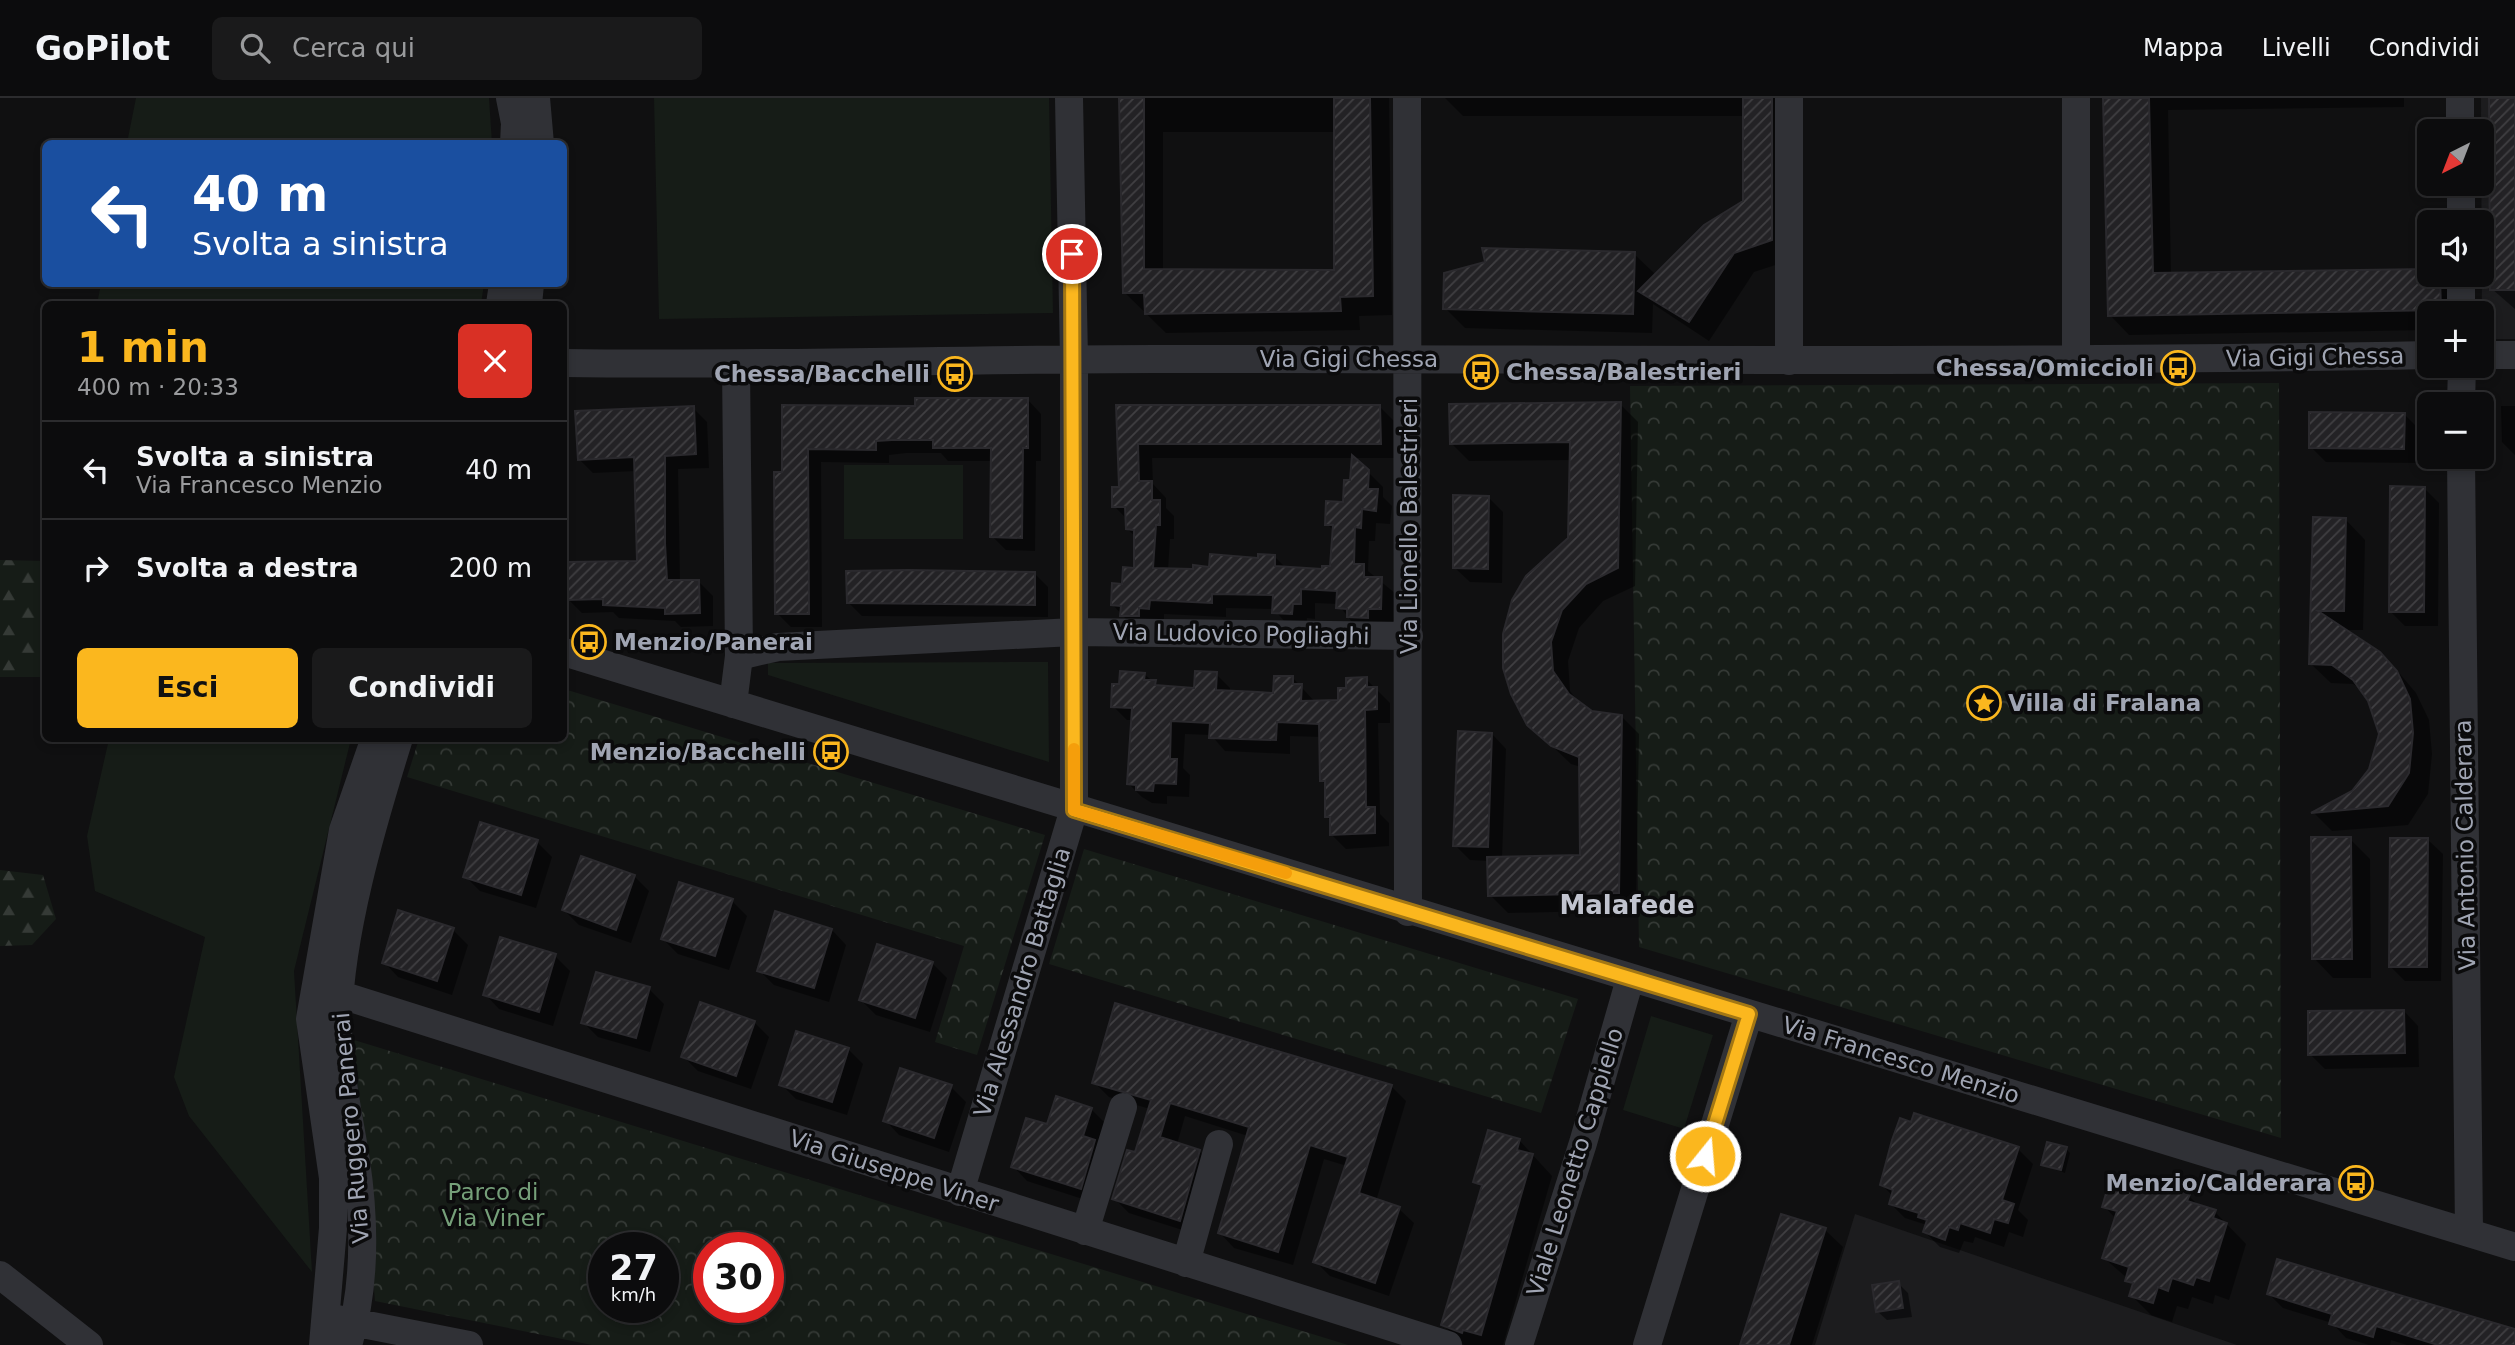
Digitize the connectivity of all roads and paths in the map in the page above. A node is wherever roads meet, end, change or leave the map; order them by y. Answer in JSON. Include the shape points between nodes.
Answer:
{"nodes":[{"id":1,"x":510,"y":98,"type":"edge"},
{"id":2,"x":536,"y":98,"type":"edge"},
{"id":3,"x":1069,"y":98,"type":"edge"},
{"id":4,"x":1407,"y":98,"type":"edge"},
{"id":5,"x":1789,"y":98,"type":"edge"},
{"id":6,"x":2076,"y":98,"type":"edge"},
{"id":7,"x":2460,"y":98,"type":"edge"},
{"id":8,"x":2460,"y":119,"type":"edge"},
{"id":9,"x":514,"y":140,"type":"edge"},
{"id":10,"x":540,"y":140,"type":"edge"},
{"id":11,"x":2417,"y":355,"type":"edge"},
{"id":12,"x":2494,"y":355,"type":"edge"},
{"id":13,"x":2515,"y":355,"type":"edge"},
{"id":14,"x":1074,"y":359,"type":"junction"},
{"id":15,"x":1408,"y":359,"type":"junction"},
{"id":16,"x":2076,"y":359,"type":"junction"},
{"id":17,"x":1789,"y":362,"type":"junction"},
{"id":18,"x":567,"y":363,"type":"edge"},
{"id":19,"x":736,"y":366,"type":"junction"},
{"id":20,"x":2461,"y":469,"type":"edge"},
{"id":21,"x":1073,"y":632,"type":"junction"},
{"id":22,"x":1409,"y":636,"type":"junction"},
{"id":23,"x":567,"y":653,"type":"edge"},
{"id":24,"x":739,"y":656,"type":"junction"},
{"id":25,"x":733,"y":704,"type":"junction"},
{"id":26,"x":374,"y":742,"type":"edge"},
{"id":27,"x":398,"y":742,"type":"edge"},
{"id":28,"x":1074,"y":810,"type":"junction"},
{"id":29,"x":1408,"y":912,"type":"junction"},
{"id":30,"x":1630,"y":979,"type":"junction"},
{"id":31,"x":328,"y":991,"type":"junction"},
{"id":32,"x":1749,"y":1014,"type":"junction"},
{"id":33,"x":1123,"y":1107,"type":"dead end"},
{"id":34,"x":1219,"y":1144,"type":"dead end"},
{"id":35,"x":960,"y":1192,"type":"junction"},
{"id":36,"x":1085,"y":1231,"type":"junction"},
{"id":37,"x":2469,"y":1233,"type":"junction"},
{"id":38,"x":2515,"y":1247,"type":"edge"},
{"id":39,"x":1186,"y":1263,"type":"junction"},
{"id":40,"x":0,"y":1276,"type":"edge"},
{"id":41,"x":325,"y":1332,"type":"edge"},
{"id":42,"x":351,"y":1334,"type":"edge"},
{"id":43,"x":89,"y":1345,"type":"edge"},
{"id":44,"x":468,"y":1345,"type":"edge"},
{"id":45,"x":1448,"y":1345,"type":"edge"},
{"id":46,"x":1519,"y":1345,"type":"edge"},
{"id":47,"x":1647,"y":1345,"type":"edge"}],
"edges":[{"from":1,"to":9,"type":"street"},
{"from":2,"to":10,"type":"street"},
{"from":3,"to":14,"type":"street","name":"Via Alessandro Battaglia"},
{"from":4,"to":15,"type":"street","name":"Via Lionello Balestrieri"},
{"from":5,"to":17,"type":"street"},
{"from":6,"to":16,"type":"street"},
{"from":7,"to":8,"type":"street"},
{"from":11,"to":16,"type":"street","name":"Via Gigi Chessa"},
{"from":12,"to":13,"type":"street"},
{"from":14,"to":15,"type":"street","name":"Via Gigi Chessa"},
{"from":14,"to":19,"type":"street","name":"Via Gigi Chessa"},
{"from":14,"to":21,"type":"street","name":"Via Alessandro Battaglia"},
{"from":15,"to":17,"type":"street","name":"Via Gigi Chessa"},
{"from":15,"to":22,"type":"street","name":"Via Lionello Balestrieri"},
{"from":16,"to":17,"type":"street","name":"Via Gigi Chessa"},
{"from":18,"to":19,"type":"street","name":"Via Gigi Chessa"},
{"from":19,"to":24,"type":"street"},
{"from":20,"to":37,"type":"street","name":"Via Antonio Calderara"},
{"from":21,"to":22,"type":"street","name":"Via Ludovico Pogliaghi"},
{"from":21,"to":24,"type":"street","name":"Via Ludovico Pogliaghi","via":[[778,647]]},
{"from":21,"to":28,"type":"street","name":"Via Alessandro Battaglia"},
{"from":22,"to":29,"type":"street","name":"Via Lionello Balestrieri"},
{"from":23,"to":25,"type":"street","name":"Via Francesco Menzio"},
{"from":24,"to":25,"type":"street"},
{"from":25,"to":28,"type":"street","name":"Via Francesco Menzio"},
{"from":26,"to":31,"type":"street","name":"Via Ruggero Panerai","via":[[343,830]]},
{"from":27,"to":31,"type":"street","name":"Via Ruggero Panerai"},
{"from":28,"to":29,"type":"street","name":"Via Francesco Menzio"},
{"from":28,"to":35,"type":"street","name":"Via Alessandro Battaglia"},
{"from":29,"to":30,"type":"street","name":"Via Francesco Menzio"},
{"from":30,"to":32,"type":"street","name":"Via Francesco Menzio"},
{"from":30,"to":46,"type":"street","name":"Viale Leonetto Cappiello"},
{"from":31,"to":35,"type":"street","name":"Via Giuseppe Viner"},
{"from":31,"to":41,"type":"street","name":"Via Ruggero Panerai","via":[[310,1019],[333,1178]]},
{"from":31,"to":42,"type":"street","name":"Via Ruggero Panerai","via":[[338,1031],[363,1223]]},
{"from":32,"to":37,"type":"street","name":"Via Francesco Menzio"},
{"from":32,"to":47,"type":"street"},
{"from":33,"to":36,"type":"street"},
{"from":34,"to":39,"type":"street"},
{"from":35,"to":36,"type":"street","name":"Via Giuseppe Viner"},
{"from":36,"to":39,"type":"street","name":"Via Giuseppe Viner"},
{"from":37,"to":38,"type":"street","name":"Via Francesco Menzio"},
{"from":39,"to":45,"type":"street","name":"Via Giuseppe Viner"},
{"from":40,"to":43,"type":"street"},
{"from":41,"to":42,"type":"street"},
{"from":42,"to":44,"type":"street"}]}
